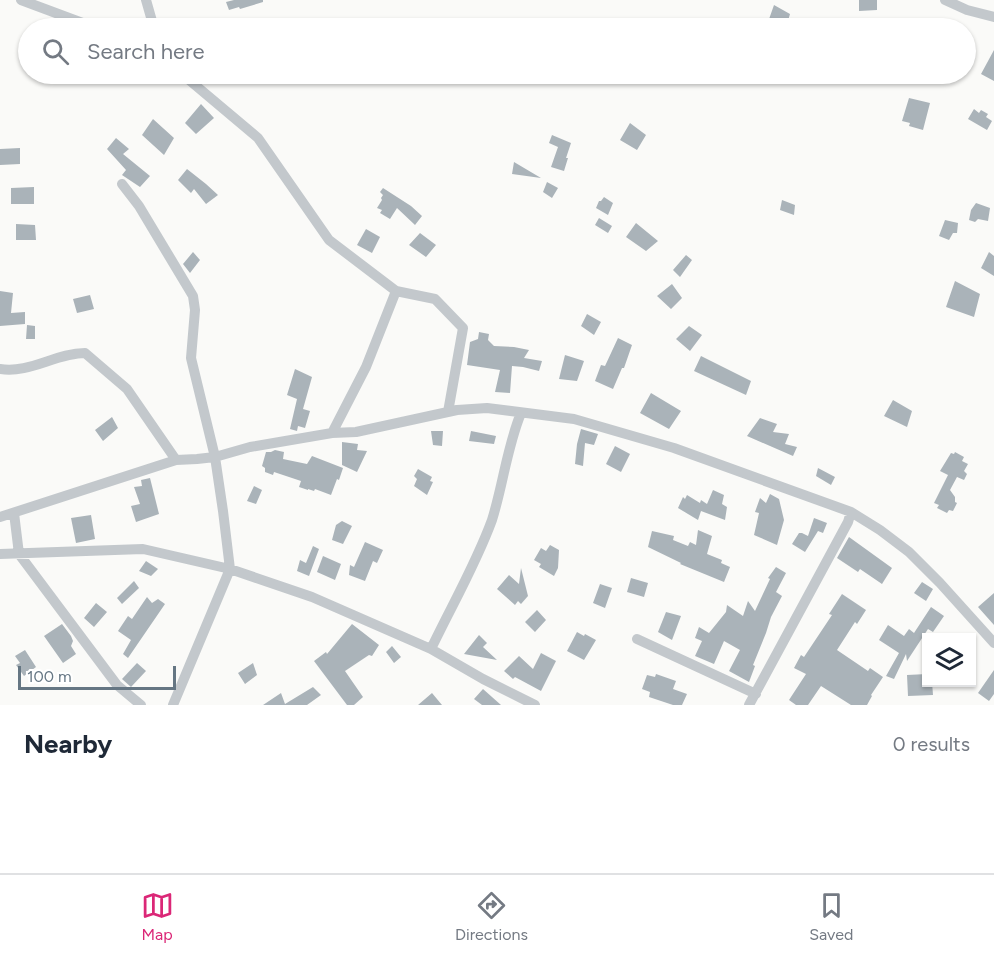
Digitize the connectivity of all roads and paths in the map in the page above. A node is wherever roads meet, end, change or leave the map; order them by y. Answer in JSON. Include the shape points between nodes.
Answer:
{"nodes":[{"id":1,"x":21,"y":0,"type":"edge"},
{"id":2,"x":146,"y":0,"type":"edge"},
{"id":3,"x":945,"y":0,"type":"edge"},
{"id":4,"x":994,"y":17,"type":"edge"},
{"id":5,"x":69,"y":18,"type":"edge"},
{"id":6,"x":151,"y":18,"type":"edge"},
{"id":7,"x":194,"y":84,"type":"edge"},
{"id":8,"x":122,"y":184,"type":"dead end"},
{"id":9,"x":396,"y":291,"type":"junction"},
{"id":10,"x":0,"y":369,"type":"edge"},
{"id":11,"x":448,"y":412,"type":"junction"},
{"id":12,"x":521,"y":413,"type":"junction"},
{"id":13,"x":332,"y":433,"type":"junction"},
{"id":14,"x":215,"y":456,"type":"junction"},
{"id":15,"x":176,"y":460,"type":"junction"},
{"id":16,"x":851,"y":512,"type":"junction"},
{"id":17,"x":14,"y":513,"type":"junction"},
{"id":18,"x":0,"y":517,"type":"edge"},
{"id":19,"x":0,"y":554,"type":"edge"},
{"id":20,"x":19,"y":554,"type":"junction"},
{"id":21,"x":230,"y":569,"type":"junction"},
{"id":22,"x":636,"y":639,"type":"dead end"},
{"id":23,"x":994,"y":643,"type":"edge"},
{"id":24,"x":430,"y":649,"type":"junction"},
{"id":25,"x":756,"y":694,"type":"junction"},
{"id":26,"x":141,"y":705,"type":"edge"},
{"id":27,"x":172,"y":705,"type":"edge"},
{"id":28,"x":535,"y":705,"type":"edge"},
{"id":29,"x":748,"y":705,"type":"edge"}],
"edges":[{"from":1,"to":5,"type":"street"},
{"from":2,"to":6,"type":"street"},
{"from":3,"to":4,"type":"street"},
{"from":7,"to":9,"type":"street","via":[[258,138],[329,240]]},
{"from":8,"to":14,"type":"street","via":[[193,296],[191,358]]},
{"from":9,"to":11,"type":"street","via":[[435,298],[463,328]]},
{"from":9,"to":13,"type":"street","via":[[366,367]]},
{"from":10,"to":15,"type":"street","via":[[22,369],[85,353],[127,389]]},
{"from":11,"to":12,"type":"street","via":[[487,408]]},
{"from":11,"to":13,"type":"street","via":[[356,432]]},
{"from":12,"to":16,"type":"street","via":[[574,419],[663,445]]},
{"from":12,"to":24,"type":"street","via":[[492,519]]},
{"from":13,"to":14,"type":"street"},
{"from":14,"to":15,"type":"street"},
{"from":14,"to":21,"type":"street"},
{"from":15,"to":17,"type":"street"},
{"from":16,"to":23,"type":"street","via":[[909,552]]},
{"from":16,"to":25,"type":"street"},
{"from":17,"to":18,"type":"street"},
{"from":17,"to":20,"type":"street"},
{"from":19,"to":20,"type":"street"},
{"from":20,"to":21,"type":"street","via":[[142,549]]},
{"from":20,"to":26,"type":"street","via":[[117,685]]},
{"from":21,"to":24,"type":"street","via":[[312,597]]},
{"from":21,"to":27,"type":"street"},
{"from":22,"to":25,"type":"street"},
{"from":24,"to":28,"type":"street"},
{"from":25,"to":29,"type":"street"}]}
